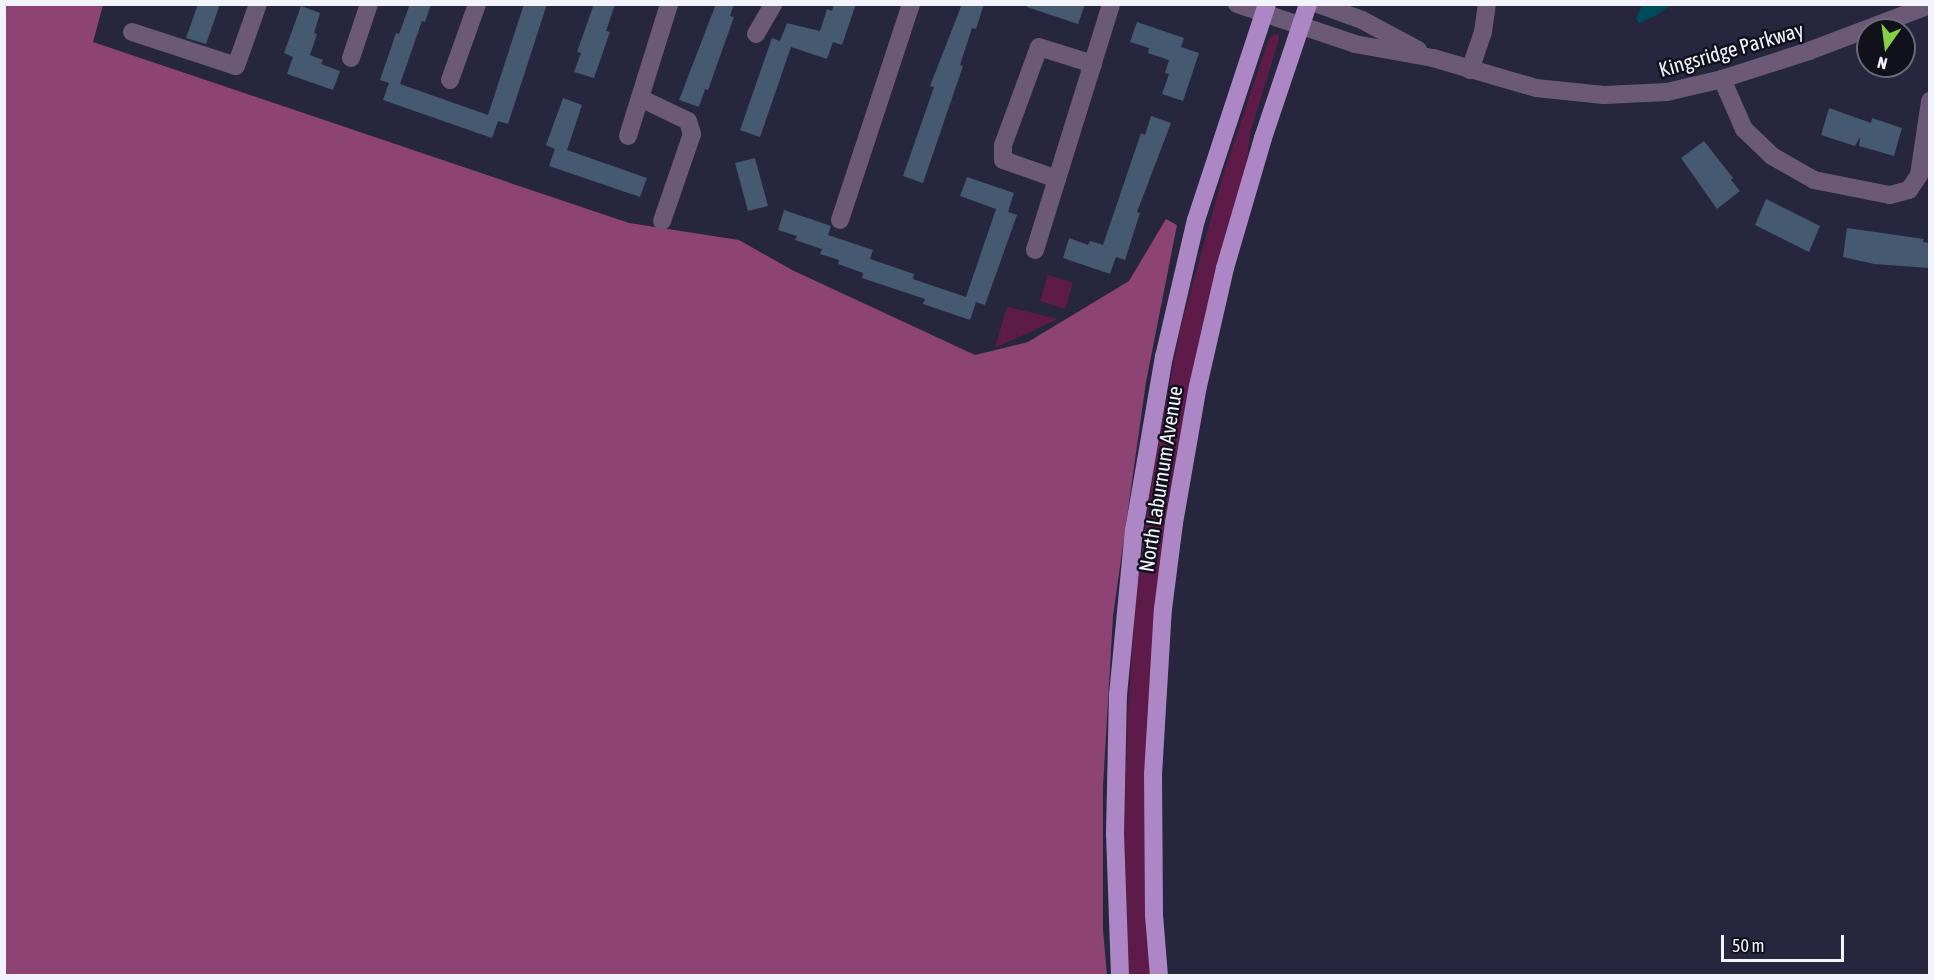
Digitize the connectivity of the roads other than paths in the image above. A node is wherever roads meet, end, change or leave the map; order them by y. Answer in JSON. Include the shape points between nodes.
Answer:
{"nodes":[{"id":1,"x":258,"y":4,"type":"edge"},
{"id":2,"x":369,"y":4,"type":"edge"},
{"id":3,"x":477,"y":4,"type":"edge"},
{"id":4,"x":669,"y":4,"type":"edge"},
{"id":5,"x":773,"y":4,"type":"edge"},
{"id":6,"x":911,"y":4,"type":"edge"},
{"id":7,"x":1111,"y":4,"type":"edge"},
{"id":8,"x":1237,"y":4,"type":"edge"},
{"id":9,"x":1308,"y":4,"type":"edge"},
{"id":10,"x":1318,"y":4,"type":"edge"},
{"id":11,"x":1488,"y":4,"type":"edge"},
{"id":12,"x":1929,"y":5,"type":"edge"},
{"id":13,"x":1266,"y":9,"type":"edge"},
{"id":14,"x":1300,"y":26,"type":"junction"},
{"id":15,"x":132,"y":32,"type":"dead end"},
{"id":16,"x":756,"y":34,"type":"dead end"},
{"id":17,"x":351,"y":57,"type":"dead end"},
{"id":18,"x":1433,"y":58,"type":"junction"},
{"id":19,"x":1093,"y":64,"type":"junction"},
{"id":20,"x":1470,"y":70,"type":"junction"},
{"id":21,"x":1722,"y":79,"type":"junction"},
{"id":22,"x":450,"y":80,"type":"dead end"},
{"id":23,"x":640,"y":98,"type":"junction"},
{"id":24,"x":1929,"y":101,"type":"edge"},
{"id":25,"x":628,"y":136,"type":"dead end"},
{"id":26,"x":1057,"y":179,"type":"junction"},
{"id":27,"x":840,"y":220,"type":"dead end"},
{"id":28,"x":662,"y":221,"type":"dead end"},
{"id":29,"x":1035,"y":250,"type":"dead end"},
{"id":30,"x":1120,"y":975,"type":"edge"},
{"id":31,"x":1159,"y":975,"type":"edge"}],
"edges":[{"from":1,"to":15,"type":"street","via":[[236,66]]},
{"from":2,"to":17,"type":"street"},
{"from":3,"to":22,"type":"street"},
{"from":4,"to":23,"type":"street"},
{"from":5,"to":16,"type":"street"},
{"from":6,"to":27,"type":"street"},
{"from":7,"to":19,"type":"street"},
{"from":8,"to":13,"type":"street","name":"Kingsridge Parkway"},
{"from":9,"to":14,"type":"main road","name":"North Laburnum Avenue"},
{"from":10,"to":18,"type":"street","name":"Kingsridge Parkway","via":[[1362,20]]},
{"from":11,"to":20,"type":"street"},
{"from":12,"to":21,"type":"street","name":"Kingsridge Parkway"},
{"from":13,"to":14,"type":"street","name":"Kingsridge Parkway"},
{"from":13,"to":30,"type":"main road","name":"North Laburnum Avenue","via":[[1196,220],[1162,367],[1134,530],[1118,694],[1115,835]]},
{"from":14,"to":18,"type":"street","name":"Kingsridge Parkway","via":[[1354,44]]},
{"from":14,"to":31,"type":"main road","name":"North Laburnum Avenue","via":[[1225,268],[1197,386],[1174,523],[1162,621],[1153,775],[1154,915]]},
{"from":18,"to":20,"type":"street","name":"Kingsridge Parkway"},
{"from":19,"to":26,"type":"street"},
{"from":19,"to":26,"type":"street","via":[[1039,47],[1003,146],[1003,160]]},
{"from":20,"to":21,"type":"street","name":"Kingsridge Parkway","via":[[1536,88],[1604,95],[1667,92]]},
{"from":21,"to":24,"type":"street","via":[[1744,129],[1772,156],[1814,180],[1890,195],[1909,190],[1919,175]]},
{"from":23,"to":25,"type":"street"},
{"from":23,"to":28,"type":"street","via":[[688,120],[692,134]]},
{"from":26,"to":29,"type":"street"}]}
